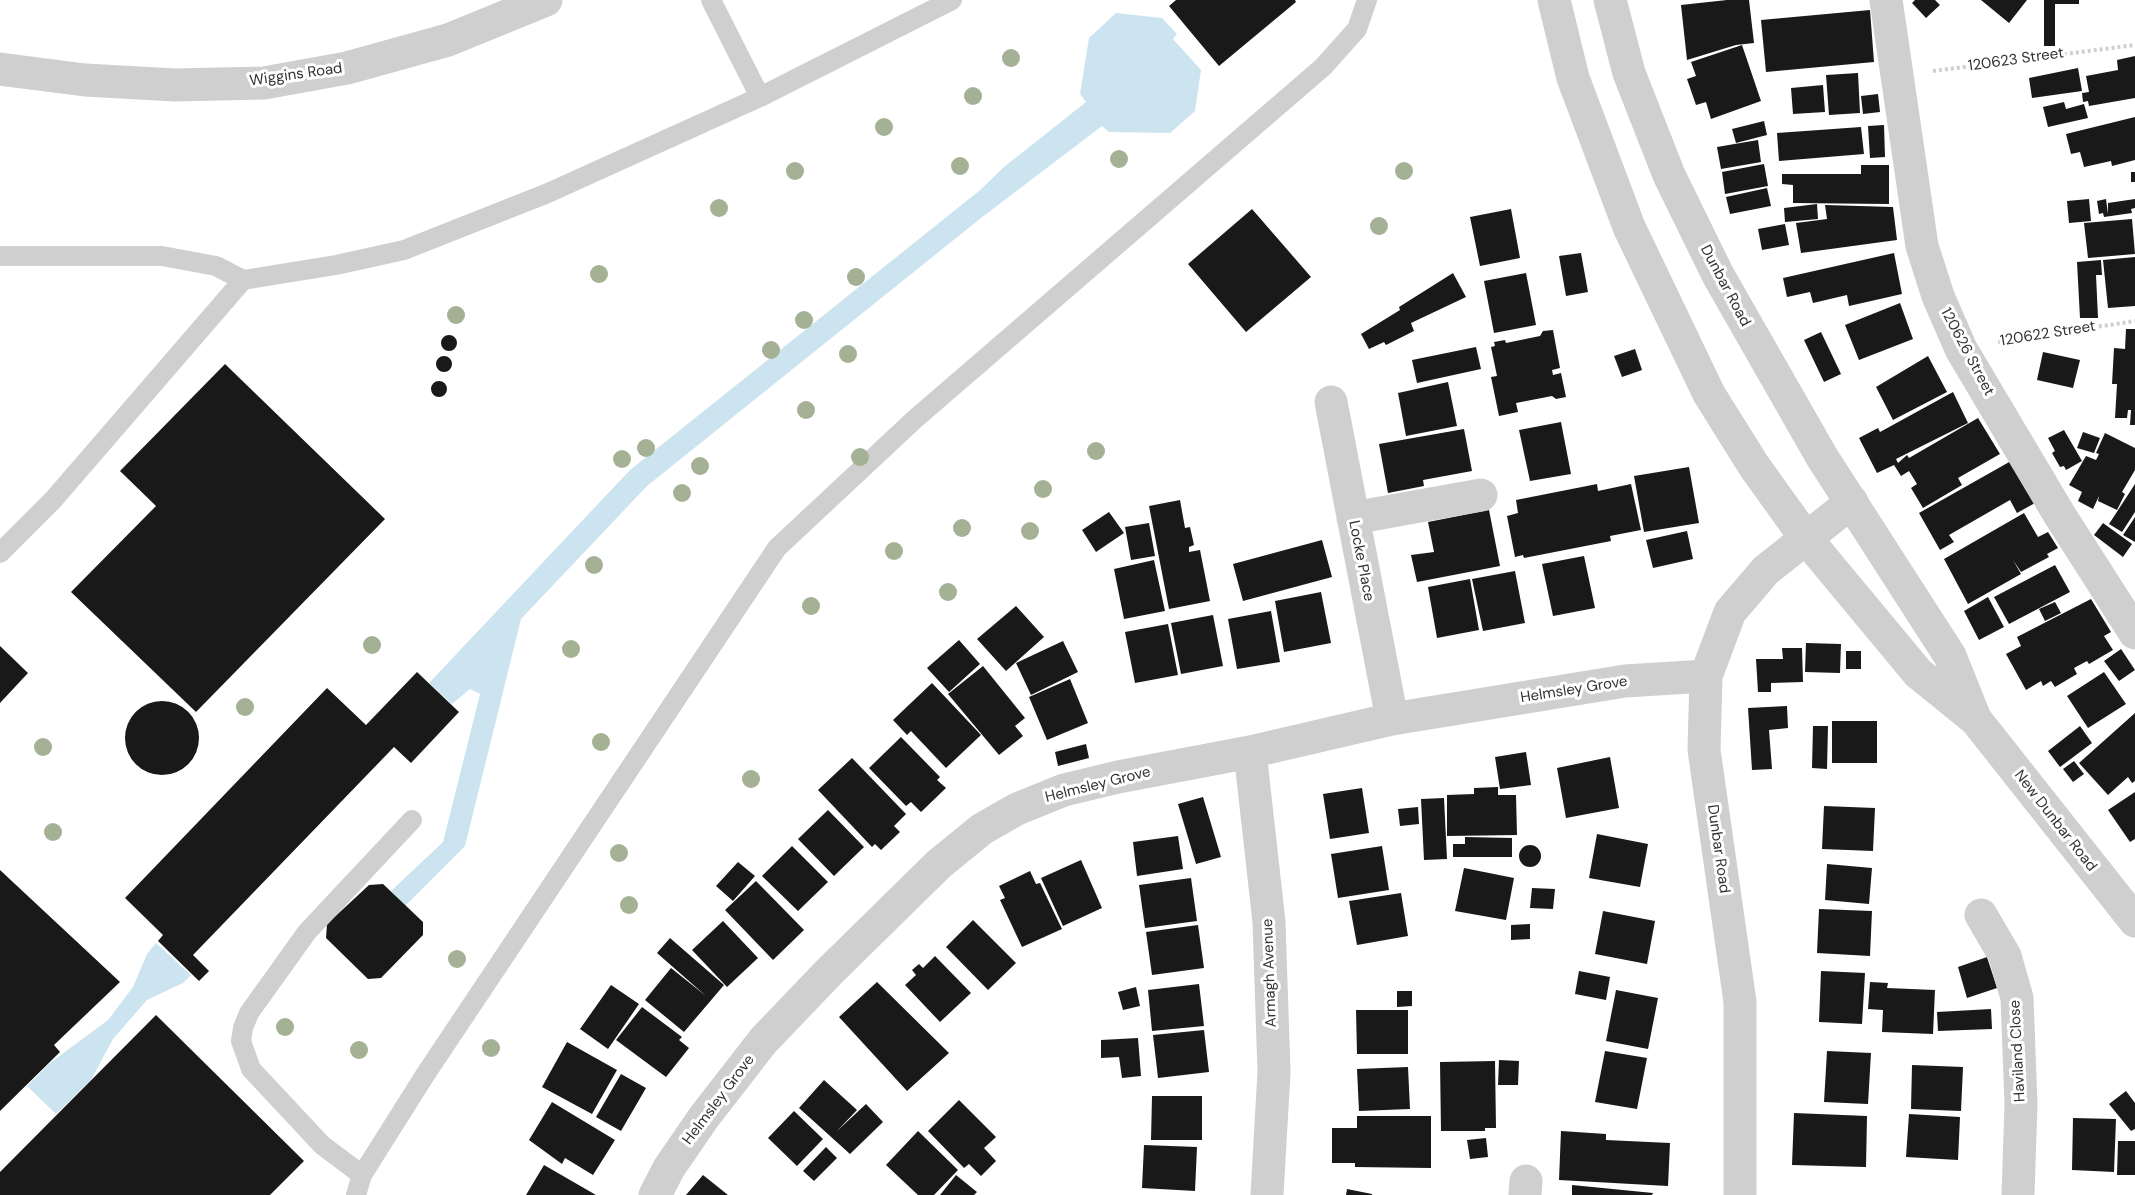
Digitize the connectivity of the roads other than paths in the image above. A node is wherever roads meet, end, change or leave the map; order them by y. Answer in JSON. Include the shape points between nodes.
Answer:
{"nodes":[{"id":1,"x":546,"y":0,"type":"edge"},
{"id":2,"x":711,"y":0,"type":"edge"},
{"id":3,"x":952,"y":0,"type":"edge"},
{"id":4,"x":1367,"y":0,"type":"edge"},
{"id":5,"x":1554,"y":0,"type":"edge"},
{"id":6,"x":1610,"y":0,"type":"edge"},
{"id":7,"x":1886,"y":0,"type":"edge"},
{"id":8,"x":0,"y":69,"type":"edge"},
{"id":9,"x":760,"y":97,"type":"junction"},
{"id":10,"x":0,"y":256,"type":"edge"},
{"id":11,"x":243,"y":280,"type":"junction"},
{"id":12,"x":1331,"y":402,"type":"dead end"},
{"id":13,"x":1480,"y":495,"type":"dead end"},
{"id":14,"x":1852,"y":502,"type":"junction"},
{"id":15,"x":1353,"y":518,"type":"junction"},
{"id":16,"x":1805,"y":537,"type":"junction"},
{"id":17,"x":0,"y":553,"type":"edge"},
{"id":18,"x":2135,"y":633,"type":"edge"},
{"id":19,"x":1706,"y":676,"type":"junction"},
{"id":20,"x":1392,"y":719,"type":"junction"},
{"id":21,"x":1976,"y":720,"type":"junction"},
{"id":22,"x":1250,"y":752,"type":"junction"},
{"id":23,"x":412,"y":820,"type":"dead end"},
{"id":24,"x":1981,"y":915,"type":"dead end"},
{"id":25,"x":2135,"y":921,"type":"edge"},
{"id":26,"x":362,"y":1175,"type":"junction"},
{"id":27,"x":356,"y":1195,"type":"edge"},
{"id":28,"x":655,"y":1195,"type":"edge"},
{"id":29,"x":1267,"y":1195,"type":"edge"},
{"id":30,"x":1740,"y":1195,"type":"edge"},
{"id":31,"x":2018,"y":1195,"type":"edge"}],
"edges":[{"from":1,"to":8,"type":"street","name":"Wiggins Road","via":[[448,40],[347,68],[264,83],[175,85],[85,80]]},
{"from":2,"to":9,"type":"lane"},
{"from":3,"to":9,"type":"lane"},
{"from":4,"to":26,"type":"lane","via":[[1357,29],[1323,67],[915,419],[777,548]]},
{"from":5,"to":16,"type":"street","via":[[1573,78],[1629,227],[1710,394],[1754,466]]},
{"from":6,"to":14,"type":"street","name":"Dunbar Road","via":[[1629,74],[1668,175],[1776,379]]},
{"from":7,"to":18,"type":"street","name":"120626 Street","via":[[1922,246],[1938,296],[1961,349]]},
{"from":9,"to":11,"type":"lane","via":[[549,192],[404,250]]},
{"from":10,"to":11,"type":"lane","via":[[162,256],[216,266]]},
{"from":11,"to":17,"type":"lane","via":[[53,500]]},
{"from":12,"to":15,"type":"street","name":"Locke Place"},
{"from":13,"to":15,"type":"street"},
{"from":14,"to":16,"type":"street","name":"Dunbar Road"},
{"from":14,"to":21,"type":"street","name":"New Dunbar Road","via":[[1950,656]]},
{"from":15,"to":20,"type":"street","name":"Locke Place"},
{"from":16,"to":19,"type":"street","name":"Dunbar Road","via":[[1766,570],[1730,612]]},
{"from":16,"to":21,"type":"street","name":"New Dunbar Road","via":[[1918,673]]},
{"from":19,"to":20,"type":"street","name":"Helmsley Grove","via":[[1625,681]]},
{"from":19,"to":30,"type":"street","name":"Dunbar Road","via":[[1704,750],[1740,1002]]},
{"from":20,"to":22,"type":"street","name":"Helmsley Grove"},
{"from":21,"to":25,"type":"street","name":"New Dunbar Road"},
{"from":22,"to":28,"type":"street","name":"Helmsley Grove","via":[[1064,790],[1017,809],[982,829],[939,864],[763,1041],[704,1117]]},
{"from":22,"to":29,"type":"street","name":"Armagh Avenue","via":[[1269,922],[1274,1072]]},
{"from":23,"to":26,"type":"lane","via":[[307,932],[249,1013],[243,1028],[242,1041],[251,1069],[322,1144]]},
{"from":24,"to":31,"type":"street","name":"Haviland Close","via":[[2004,956],[2017,998],[2021,1104]]},
{"from":26,"to":27,"type":"lane"}]}
